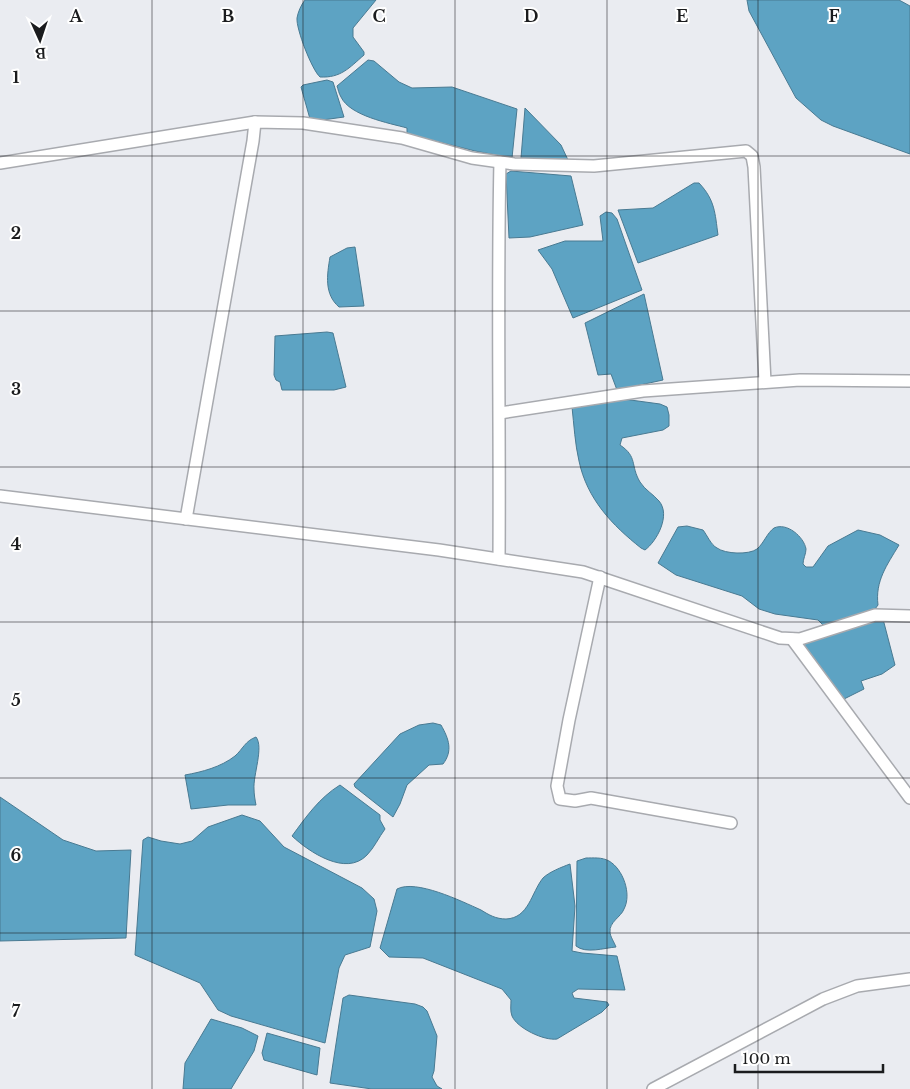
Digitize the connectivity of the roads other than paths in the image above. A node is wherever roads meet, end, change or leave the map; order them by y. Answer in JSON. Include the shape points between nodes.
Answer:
{"nodes":[{"id":1,"x":255,"y":122,"type":"junction"},
{"id":2,"x":500,"y":162,"type":"junction"},
{"id":3,"x":0,"y":164,"type":"edge"},
{"id":4,"x":910,"y":381,"type":"edge"},
{"id":5,"x":765,"y":382,"type":"junction"},
{"id":6,"x":500,"y":413,"type":"junction"},
{"id":7,"x":0,"y":496,"type":"edge"},
{"id":8,"x":186,"y":519,"type":"junction"},
{"id":9,"x":499,"y":559,"type":"junction"},
{"id":10,"x":600,"y":577,"type":"junction"},
{"id":11,"x":910,"y":616,"type":"edge"},
{"id":12,"x":792,"y":639,"type":"junction"},
{"id":13,"x":910,"y":798,"type":"edge"},
{"id":14,"x":731,"y":823,"type":"dead end"},
{"id":15,"x":910,"y":979,"type":"edge"},
{"id":16,"x":654,"y":1089,"type":"edge"}],
"edges":[{"from":1,"to":2,"type":"street","via":[[303,123],[402,138],[472,158]]},
{"from":1,"to":3,"type":"street"},
{"from":1,"to":8,"type":"street"},
{"from":2,"to":5,"type":"street","via":[[594,166],[746,151],[752,156],[754,167]]},
{"from":2,"to":6,"type":"street"},
{"from":4,"to":5,"type":"street"},
{"from":5,"to":6,"type":"street","via":[[643,391]]},
{"from":6,"to":9,"type":"street"},
{"from":7,"to":8,"type":"street"},
{"from":8,"to":9,"type":"street"},
{"from":9,"to":10,"type":"street"},
{"from":10,"to":12,"type":"street","via":[[771,635]]},
{"from":10,"to":14,"type":"street","via":[[557,786],[560,799],[591,798]]},
{"from":11,"to":12,"type":"street","via":[[875,615]]},
{"from":12,"to":13,"type":"street"},
{"from":15,"to":16,"type":"street","via":[[857,986],[823,999]]}]}
